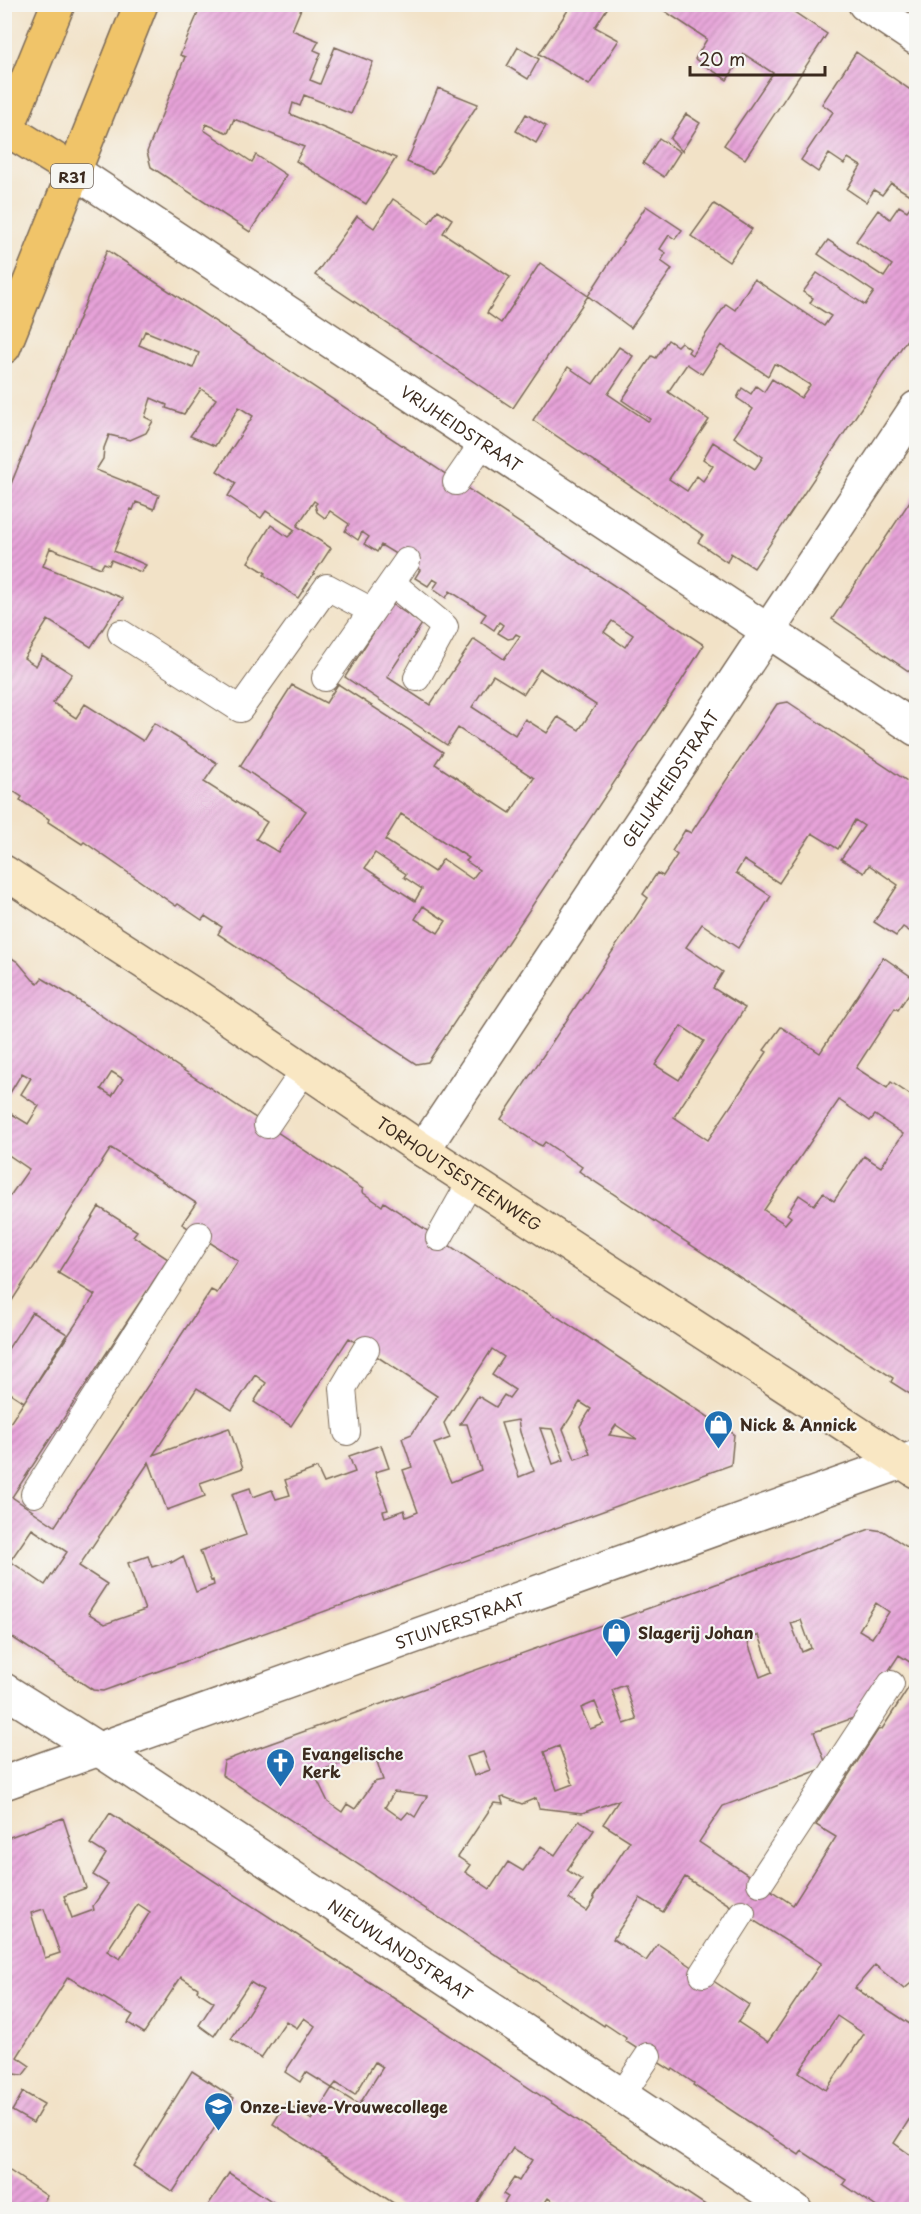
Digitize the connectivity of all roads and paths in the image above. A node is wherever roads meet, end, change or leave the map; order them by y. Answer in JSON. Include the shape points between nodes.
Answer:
{"nodes":[{"id":1,"x":58,"y":4,"type":"edge"},
{"id":2,"x":141,"y":4,"type":"edge"},
{"id":3,"x":865,"y":4,"type":"edge"},
{"id":4,"x":916,"y":38,"type":"edge"},
{"id":5,"x":6,"y":132,"type":"edge"},
{"id":6,"x":74,"y":171,"type":"junction"},
{"id":7,"x":4,"y":347,"type":"edge"},
{"id":8,"x":916,"y":408,"type":"edge"},
{"id":9,"x":483,"y":443,"type":"junction"},
{"id":10,"x":456,"y":482,"type":"dead end"},
{"id":11,"x":407,"y":561,"type":"dead end"},
{"id":12,"x":392,"y":583,"type":"junction"},
{"id":13,"x":372,"y":611,"type":"junction"},
{"id":14,"x":121,"y":633,"type":"dead end"},
{"id":15,"x":768,"y":633,"type":"junction"},
{"id":16,"x":325,"y":678,"type":"dead end"},
{"id":17,"x":417,"y":678,"type":"dead end"},
{"id":18,"x":916,"y":729,"type":"edge"},
{"id":19,"x":4,"y":872,"type":"edge"},
{"id":20,"x":305,"y":1069,"type":"junction"},
{"id":21,"x":267,"y":1125,"type":"dead end"},
{"id":22,"x":423,"y":1150,"type":"junction"},
{"id":23,"x":471,"y":1181,"type":"junction"},
{"id":24,"x":199,"y":1234,"type":"dead end"},
{"id":25,"x":439,"y":1238,"type":"dead end"},
{"id":26,"x":366,"y":1349,"type":"dead end"},
{"id":27,"x":347,"y":1432,"type":"dead end"},
{"id":28,"x":912,"y":1464,"type":"edge"},
{"id":29,"x":34,"y":1494,"type":"dead end"},
{"id":30,"x":891,"y":1684,"type":"dead end"},
{"id":31,"x":4,"y":1690,"type":"edge"},
{"id":32,"x":98,"y":1749,"type":"junction"},
{"id":33,"x":4,"y":1783,"type":"edge"},
{"id":34,"x":760,"y":1883,"type":"dead end"},
{"id":35,"x":742,"y":1913,"type":"dead end"},
{"id":36,"x":703,"y":1974,"type":"dead end"},
{"id":37,"x":648,"y":2056,"type":"dead end"},
{"id":38,"x":622,"y":2095,"type":"junction"},
{"id":39,"x":795,"y":2210,"type":"edge"}],
"edges":[{"from":1,"to":5,"type":"main road","number":"R31"},
{"from":2,"to":6,"type":"main road","number":"R31"},
{"from":3,"to":4,"type":"street"},
{"from":5,"to":6,"type":"main road","name":"VRIJHEIDSTRAAT","number":"R31"},
{"from":6,"to":7,"type":"main road","number":"R31"},
{"from":6,"to":9,"type":"street","name":"VRIJHEIDSTRAAT"},
{"from":8,"to":15,"type":"street","name":"GELIJKHEIDSTRAAT"},
{"from":9,"to":10,"type":"lane"},
{"from":9,"to":15,"type":"street","name":"VRIJHEIDSTRAAT"},
{"from":11,"to":12,"type":"lane"},
{"from":12,"to":13,"type":"lane"},
{"from":12,"to":17,"type":"lane","via":[[445,627]]},
{"from":13,"to":14,"type":"lane","via":[[327,587],[240,709]]},
{"from":13,"to":16,"type":"lane"},
{"from":15,"to":18,"type":"street","name":"VRIJHEIDSTRAAT"},
{"from":15,"to":22,"type":"street","name":"GELIJKHEIDSTRAAT"},
{"from":19,"to":20,"type":"street","name":"TORHOUTSESTEENWEG"},
{"from":20,"to":21,"type":"lane"},
{"from":20,"to":22,"type":"street","name":"TORHOUTSESTEENWEG"},
{"from":22,"to":23,"type":"street","name":"TORHOUTSESTEENWEG"},
{"from":23,"to":25,"type":"lane"},
{"from":23,"to":28,"type":"street","name":"TORHOUTSESTEENWEG"},
{"from":24,"to":29,"type":"lane"},
{"from":26,"to":27,"type":"lane","via":[[343,1388]]},
{"from":28,"to":32,"type":"street","name":"STUIVERSTRAAT","via":[[839,1484]]},
{"from":30,"to":34,"type":"lane"},
{"from":31,"to":32,"type":"street","name":"NIEUWLANDSTRAAT"},
{"from":32,"to":33,"type":"street","name":"STUIVERSTRAAT"},
{"from":32,"to":38,"type":"street","name":"NIEUWLANDSTRAAT"},
{"from":35,"to":36,"type":"lane"},
{"from":37,"to":38,"type":"lane"},
{"from":38,"to":39,"type":"street","name":"NIEUWLANDSTRAAT"}]}
